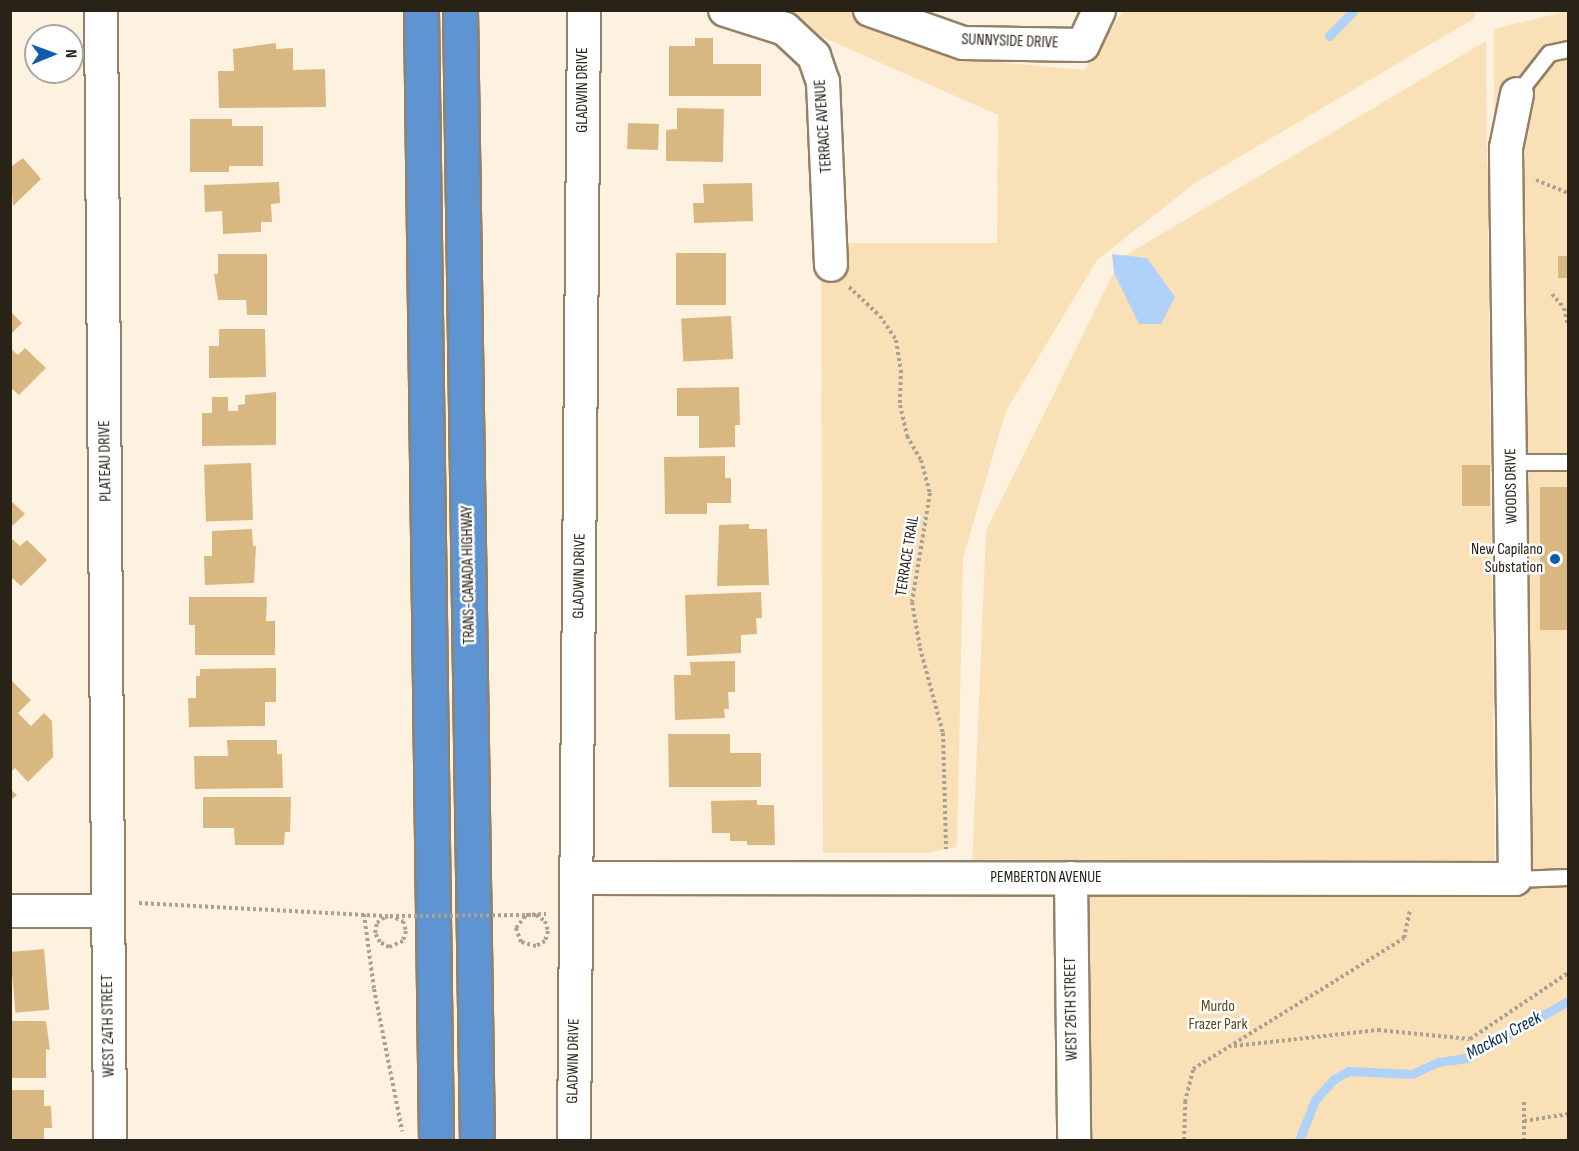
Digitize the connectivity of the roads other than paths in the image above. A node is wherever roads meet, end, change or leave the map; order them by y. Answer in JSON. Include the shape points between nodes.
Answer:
{"nodes":[{"id":1,"x":101,"y":10,"type":"edge"},
{"id":2,"x":419,"y":10,"type":"edge"},
{"id":3,"x":460,"y":10,"type":"edge"},
{"id":4,"x":584,"y":10,"type":"edge"},
{"id":5,"x":724,"y":10,"type":"edge"},
{"id":6,"x":870,"y":10,"type":"edge"},
{"id":7,"x":1099,"y":10,"type":"edge"},
{"id":8,"x":1569,"y":49,"type":"edge"},
{"id":9,"x":1517,"y":94,"type":"joint"},
{"id":10,"x":831,"y":265,"type":"road end"},
{"id":11,"x":1512,"y":462,"type":"junction"},
{"id":12,"x":1569,"y":462,"type":"edge"},
{"id":13,"x":1569,"y":877,"type":"edge"},
{"id":14,"x":577,"y":878,"type":"junction"},
{"id":15,"x":1071,"y":878,"type":"junction"},
{"id":16,"x":1515,"y":879,"type":"junction"},
{"id":17,"x":10,"y":911,"type":"edge"},
{"id":18,"x":108,"y":911,"type":"junction"},
{"id":19,"x":110,"y":1140,"type":"edge"},
{"id":20,"x":436,"y":1140,"type":"edge"},
{"id":21,"x":477,"y":1140,"type":"edge"},
{"id":22,"x":574,"y":1140,"type":"edge"},
{"id":23,"x":1074,"y":1140,"type":"edge"}],
"edges":[{"from":1,"to":18,"type":"street","name":"PLATEAU DRIVE"},
{"from":2,"to":20,"type":"highway"},
{"from":3,"to":21,"type":"highway","name":"TRANS-CANADA HIGHWAY"},
{"from":4,"to":14,"type":"street","name":"GLADWIN DRIVE"},
{"from":5,"to":10,"type":"street","name":"TERRACE AVENUE","via":[[785,29],[814,57],[824,82]]},
{"from":6,"to":7,"type":"street","name":"SUNNYSIDE DRIVE","via":[[963,43],[1083,45]]},
{"from":8,"to":9,"type":"lane","via":[[1549,52]]},
{"from":9,"to":11,"type":"street","name":"WOODS DRIVE","via":[[1506,148]]},
{"from":11,"to":12,"type":"lane"},
{"from":11,"to":16,"type":"street","name":"WOODS DRIVE"},
{"from":13,"to":16,"type":"lane"},
{"from":14,"to":15,"type":"street","name":"PEMBERTON AVENUE"},
{"from":14,"to":22,"type":"street","name":"GLADWIN DRIVE"},
{"from":15,"to":16,"type":"street","name":"PEMBERTON AVENUE"},
{"from":15,"to":23,"type":"street","name":"WEST 26TH STREET"},
{"from":17,"to":18,"type":"street"},
{"from":18,"to":19,"type":"street","name":"WEST 24TH STREET"}]}
